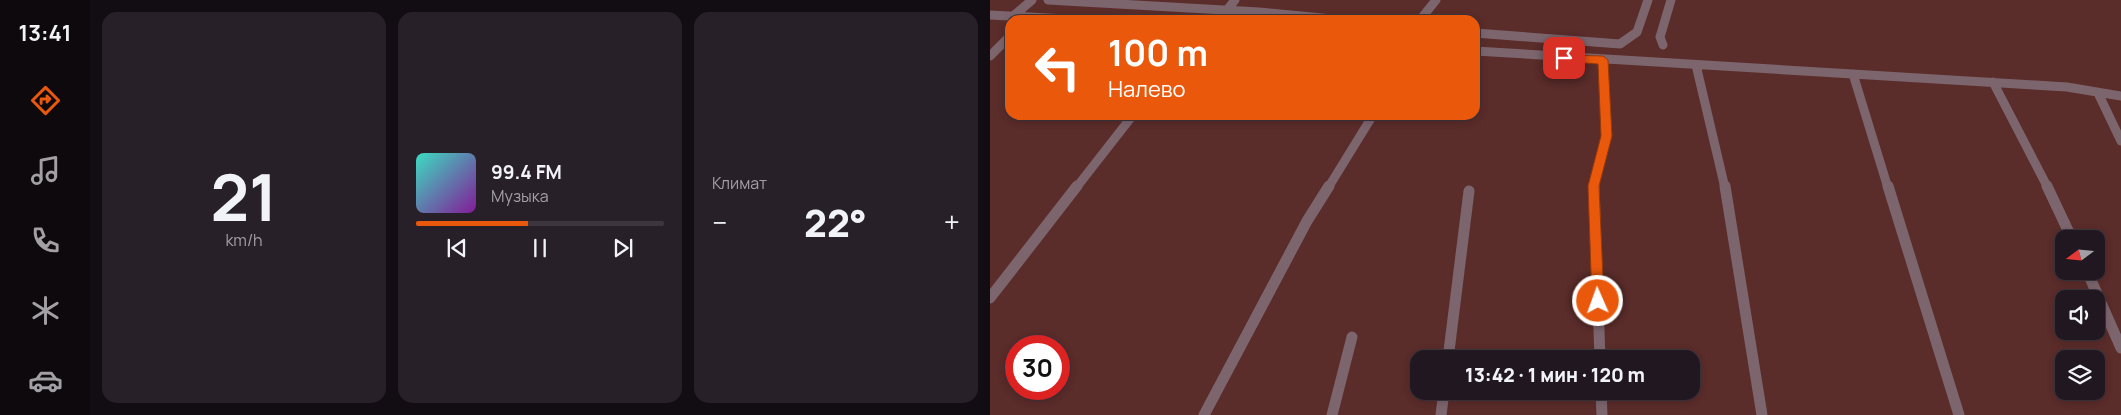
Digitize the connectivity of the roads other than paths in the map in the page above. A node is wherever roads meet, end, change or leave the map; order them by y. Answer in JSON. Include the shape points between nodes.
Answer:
{"nodes":[{"id":1,"x":1032,"y":0,"type":"edge"},
{"id":2,"x":1048,"y":0,"type":"edge"},
{"id":3,"x":1235,"y":0,"type":"edge"},
{"id":4,"x":1436,"y":0,"type":"edge"},
{"id":5,"x":1648,"y":0,"type":"edge"},
{"id":6,"x":1671,"y":0,"type":"edge"},
{"id":7,"x":1226,"y":11,"type":"junction"},
{"id":8,"x":990,"y":15,"type":"edge"},
{"id":9,"x":1014,"y":15,"type":"edge"},
{"id":10,"x":1223,"y":15,"type":"edge"},
{"id":11,"x":1278,"y":15,"type":"edge"},
{"id":12,"x":1424,"y":15,"type":"edge"},
{"id":13,"x":1005,"y":17,"type":"edge"},
{"id":14,"x":1480,"y":32,"type":"edge"},
{"id":15,"x":1005,"y":41,"type":"edge"},
{"id":16,"x":1663,"y":45,"type":"dead end"},
{"id":17,"x":1480,"y":50,"type":"edge"},
{"id":18,"x":990,"y":56,"type":"edge"},
{"id":19,"x":1603,"y":60,"type":"junction"},
{"id":20,"x":1696,"y":64,"type":"junction"},
{"id":21,"x":1853,"y":74,"type":"junction"},
{"id":22,"x":1993,"y":82,"type":"junction"},
{"id":23,"x":2098,"y":93,"type":"junction"},
{"id":24,"x":2121,"y":96,"type":"edge"},
{"id":25,"x":1130,"y":120,"type":"edge"},
{"id":26,"x":1370,"y":120,"type":"edge"},
{"id":27,"x":2121,"y":141,"type":"edge"},
{"id":28,"x":1469,"y":191,"type":"dead end"},
{"id":29,"x":2068,"y":230,"type":"edge"},
{"id":30,"x":2091,"y":280,"type":"edge"},
{"id":31,"x":990,"y":298,"type":"edge"},
{"id":32,"x":1352,"y":337,"type":"dead end"},
{"id":33,"x":2121,"y":348,"type":"edge"},
{"id":34,"x":1449,"y":350,"type":"edge"},
{"id":35,"x":1600,"y":350,"type":"edge"},
{"id":36,"x":1443,"y":400,"type":"edge"},
{"id":37,"x":1601,"y":400,"type":"edge"},
{"id":38,"x":1204,"y":415,"type":"edge"},
{"id":39,"x":1332,"y":415,"type":"edge"},
{"id":40,"x":1441,"y":415,"type":"edge"},
{"id":41,"x":1602,"y":415,"type":"edge"},
{"id":42,"x":1762,"y":415,"type":"edge"},
{"id":43,"x":1959,"y":415,"type":"edge"}],
"edges":[{"from":1,"to":9,"type":"street"},
{"from":2,"to":7,"type":"street"},
{"from":3,"to":7,"type":"street"},
{"from":4,"to":12,"type":"street"},
{"from":5,"to":14,"type":"street","via":[[1638,32],[1620,44]]},
{"from":6,"to":16,"type":"street","via":[[1660,37]]},
{"from":7,"to":10,"type":"street"},
{"from":7,"to":11,"type":"street"},
{"from":8,"to":13,"type":"street"},
{"from":15,"to":18,"type":"street"},
{"from":17,"to":19,"type":"street"},
{"from":19,"to":20,"type":"street"},
{"from":19,"to":35,"type":"street","via":[[1606,136],[1594,186]]},
{"from":20,"to":21,"type":"street"},
{"from":20,"to":42,"type":"street","via":[[1723,176]]},
{"from":21,"to":22,"type":"street"},
{"from":21,"to":43,"type":"street"},
{"from":22,"to":23,"type":"street","via":[[2067,87]]},
{"from":22,"to":29,"type":"street"},
{"from":23,"to":24,"type":"street"},
{"from":23,"to":27,"type":"street"},
{"from":25,"to":31,"type":"street"},
{"from":26,"to":38,"type":"street","via":[[1307,221]]},
{"from":28,"to":34,"type":"street"},
{"from":30,"to":33,"type":"street"},
{"from":32,"to":39,"type":"street"},
{"from":36,"to":40,"type":"street"},
{"from":37,"to":41,"type":"street"}]}
